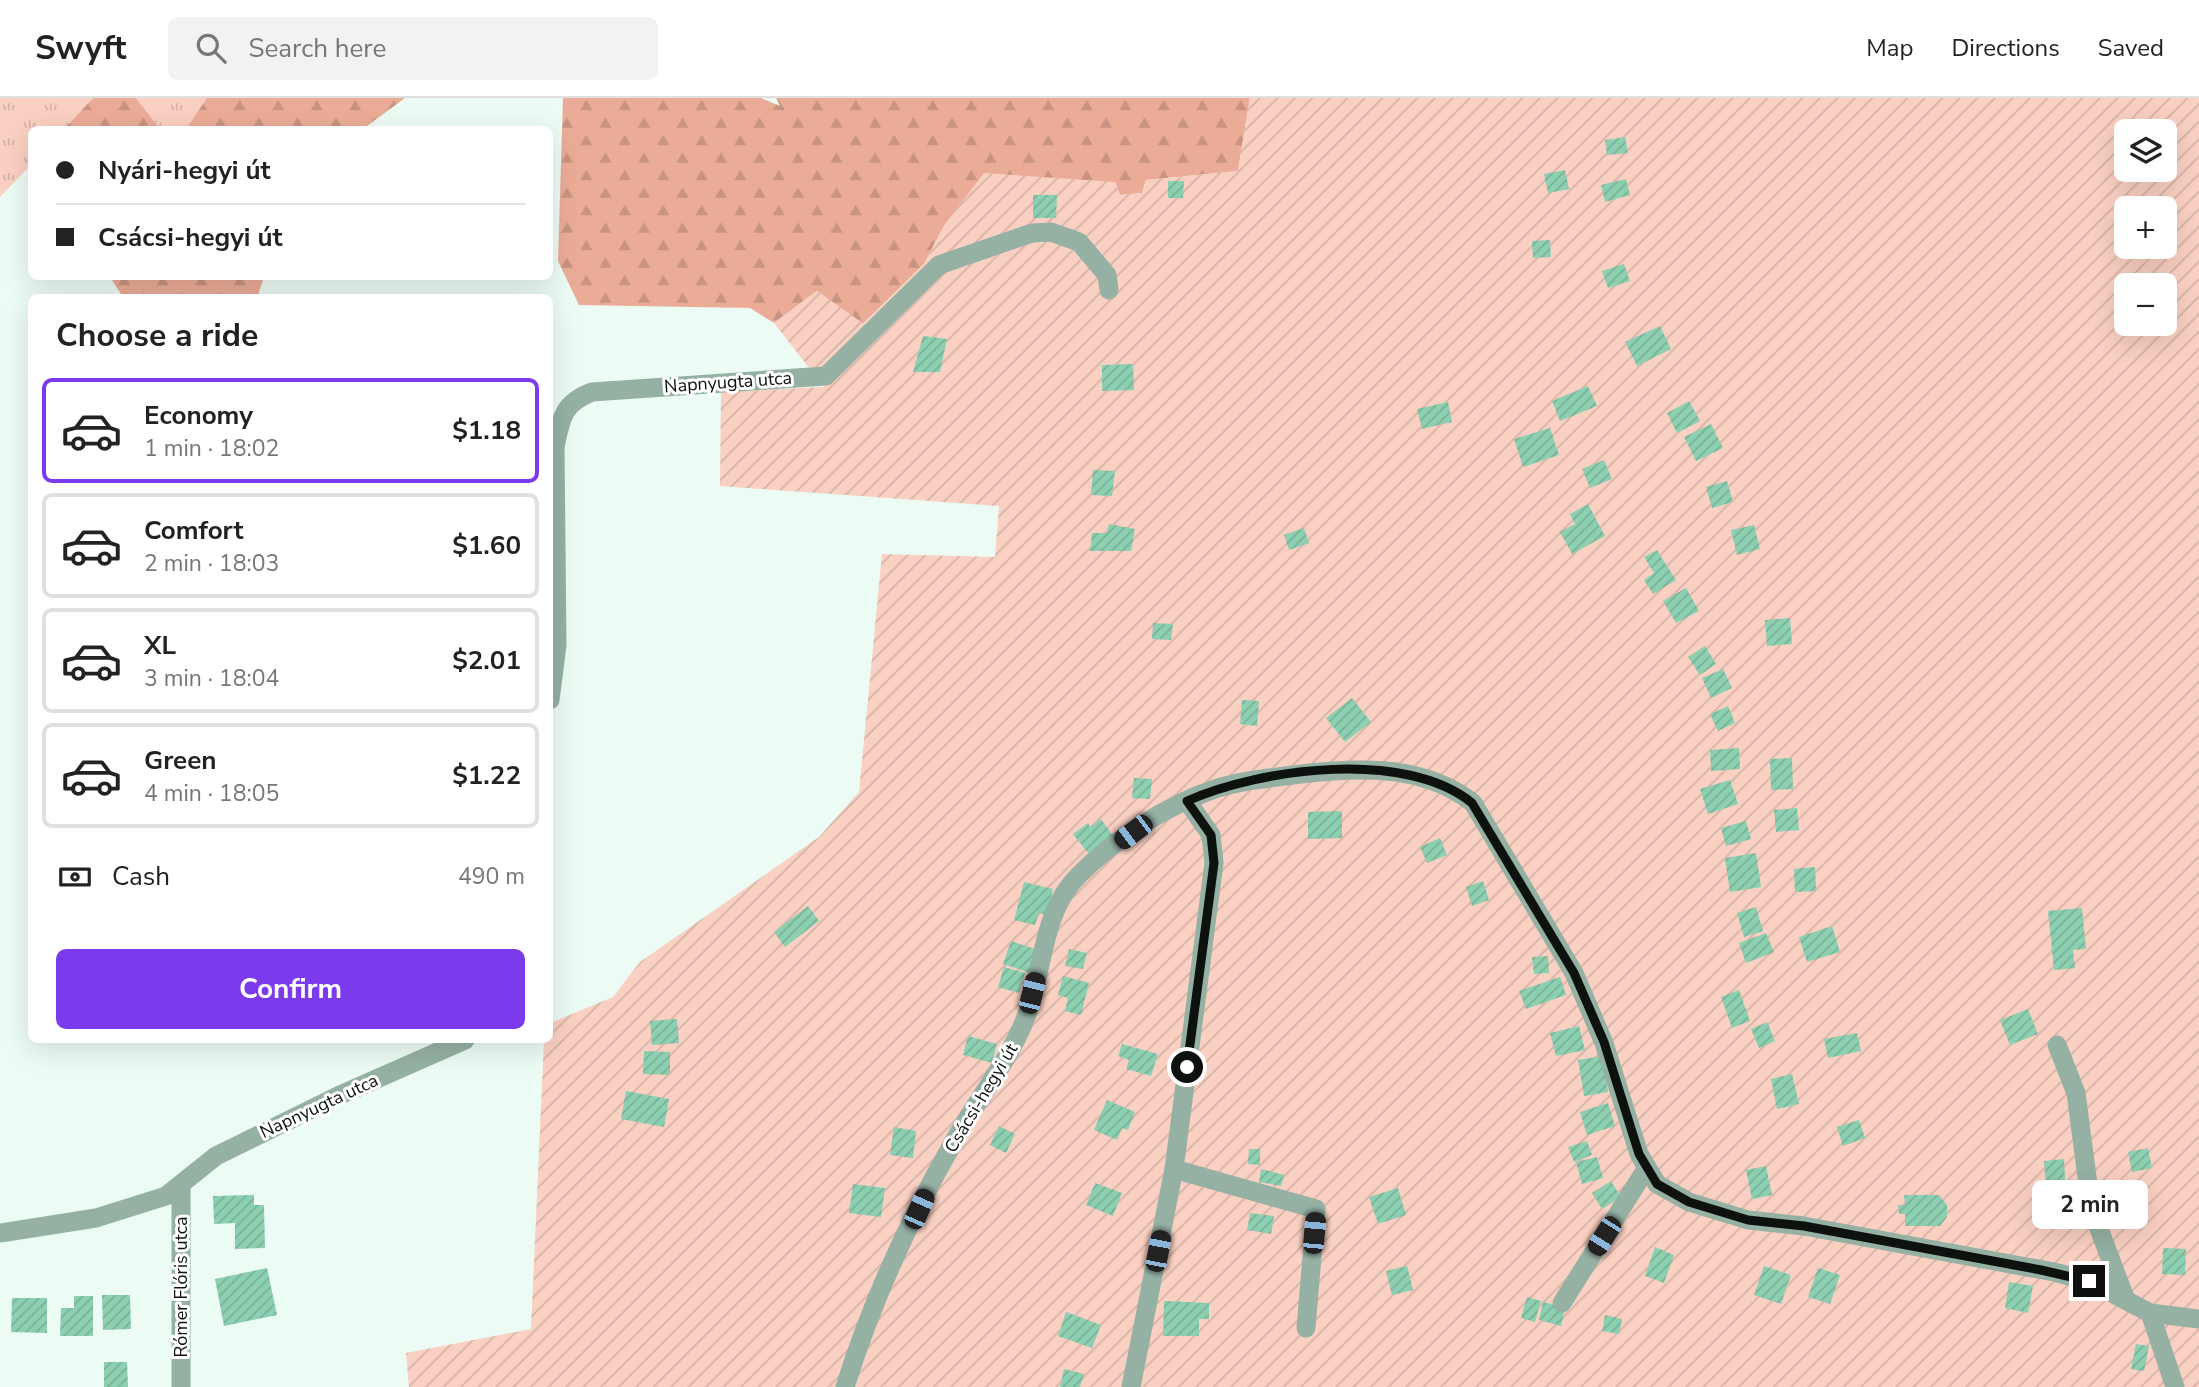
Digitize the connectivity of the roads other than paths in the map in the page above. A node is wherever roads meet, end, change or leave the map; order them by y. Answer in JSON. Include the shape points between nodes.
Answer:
{"nodes":[{"id":1,"x":1109,"y":290,"type":"dead end"},
{"id":2,"x":553,"y":677,"type":"edge"},
{"id":3,"x":1187,"y":801,"type":"junction"},
{"id":4,"x":458,"y":1043,"type":"edge"},
{"id":5,"x":2057,"y":1045,"type":"dead end"},
{"id":6,"x":1174,"y":1169,"type":"junction"},
{"id":7,"x":1646,"y":1169,"type":"junction"},
{"id":8,"x":181,"y":1186,"type":"junction"},
{"id":9,"x":0,"y":1233,"type":"edge"},
{"id":10,"x":2125,"y":1298,"type":"junction"},
{"id":11,"x":1562,"y":1303,"type":"dead end"},
{"id":12,"x":2150,"y":1313,"type":"junction"},
{"id":13,"x":2199,"y":1319,"type":"edge"},
{"id":14,"x":1306,"y":1328,"type":"dead end"},
{"id":15,"x":181,"y":1387,"type":"edge"},
{"id":16,"x":845,"y":1387,"type":"edge"},
{"id":17,"x":1131,"y":1387,"type":"edge"},
{"id":18,"x":2175,"y":1387,"type":"edge"}],
"edges":[{"from":1,"to":2,"type":"street","name":"Napnyugta utca","via":[[1107,275],[1079,242],[1051,232],[1032,233],[939,265],[826,376],[592,392],[575,398],[559,424],[555,446],[557,645]]},
{"from":3,"to":6,"type":"street","via":[[1211,835],[1214,863]]},
{"from":3,"to":7,"type":"street","name":"Csácsi-hegyi út","via":[[1240,782],[1335,769],[1403,774],[1455,789],[1483,820],[1574,973],[1604,1042]]},
{"from":3,"to":16,"type":"street","name":"Csácsi-hegyi út","via":[[1133,832],[1077,876],[1060,901],[1027,1014],[1009,1058],[958,1133],[930,1185],[858,1347]]},
{"from":4,"to":8,"type":"street","name":"Napnyugta utca","via":[[216,1156]]},
{"from":5,"to":10,"type":"street","via":[[2076,1093],[2098,1226]]},
{"from":6,"to":14,"type":"street","via":[[1316,1209]]},
{"from":6,"to":17,"type":"street"},
{"from":7,"to":10,"type":"street","name":"Csácsi-hegyi út","via":[[1671,1194],[1748,1220],[1804,1226],[2041,1270],[2089,1281]]},
{"from":7,"to":11,"type":"street"},
{"from":8,"to":9,"type":"street","name":"Napnyugta utca","via":[[166,1196],[96,1218]]},
{"from":8,"to":15,"type":"street","name":"Rómer Flóris utca"},
{"from":10,"to":12,"type":"street","name":"Csácsi-hegyi út"},
{"from":12,"to":13,"type":"street","name":"Csácsi-hegyi út"},
{"from":12,"to":18,"type":"street"}]}
